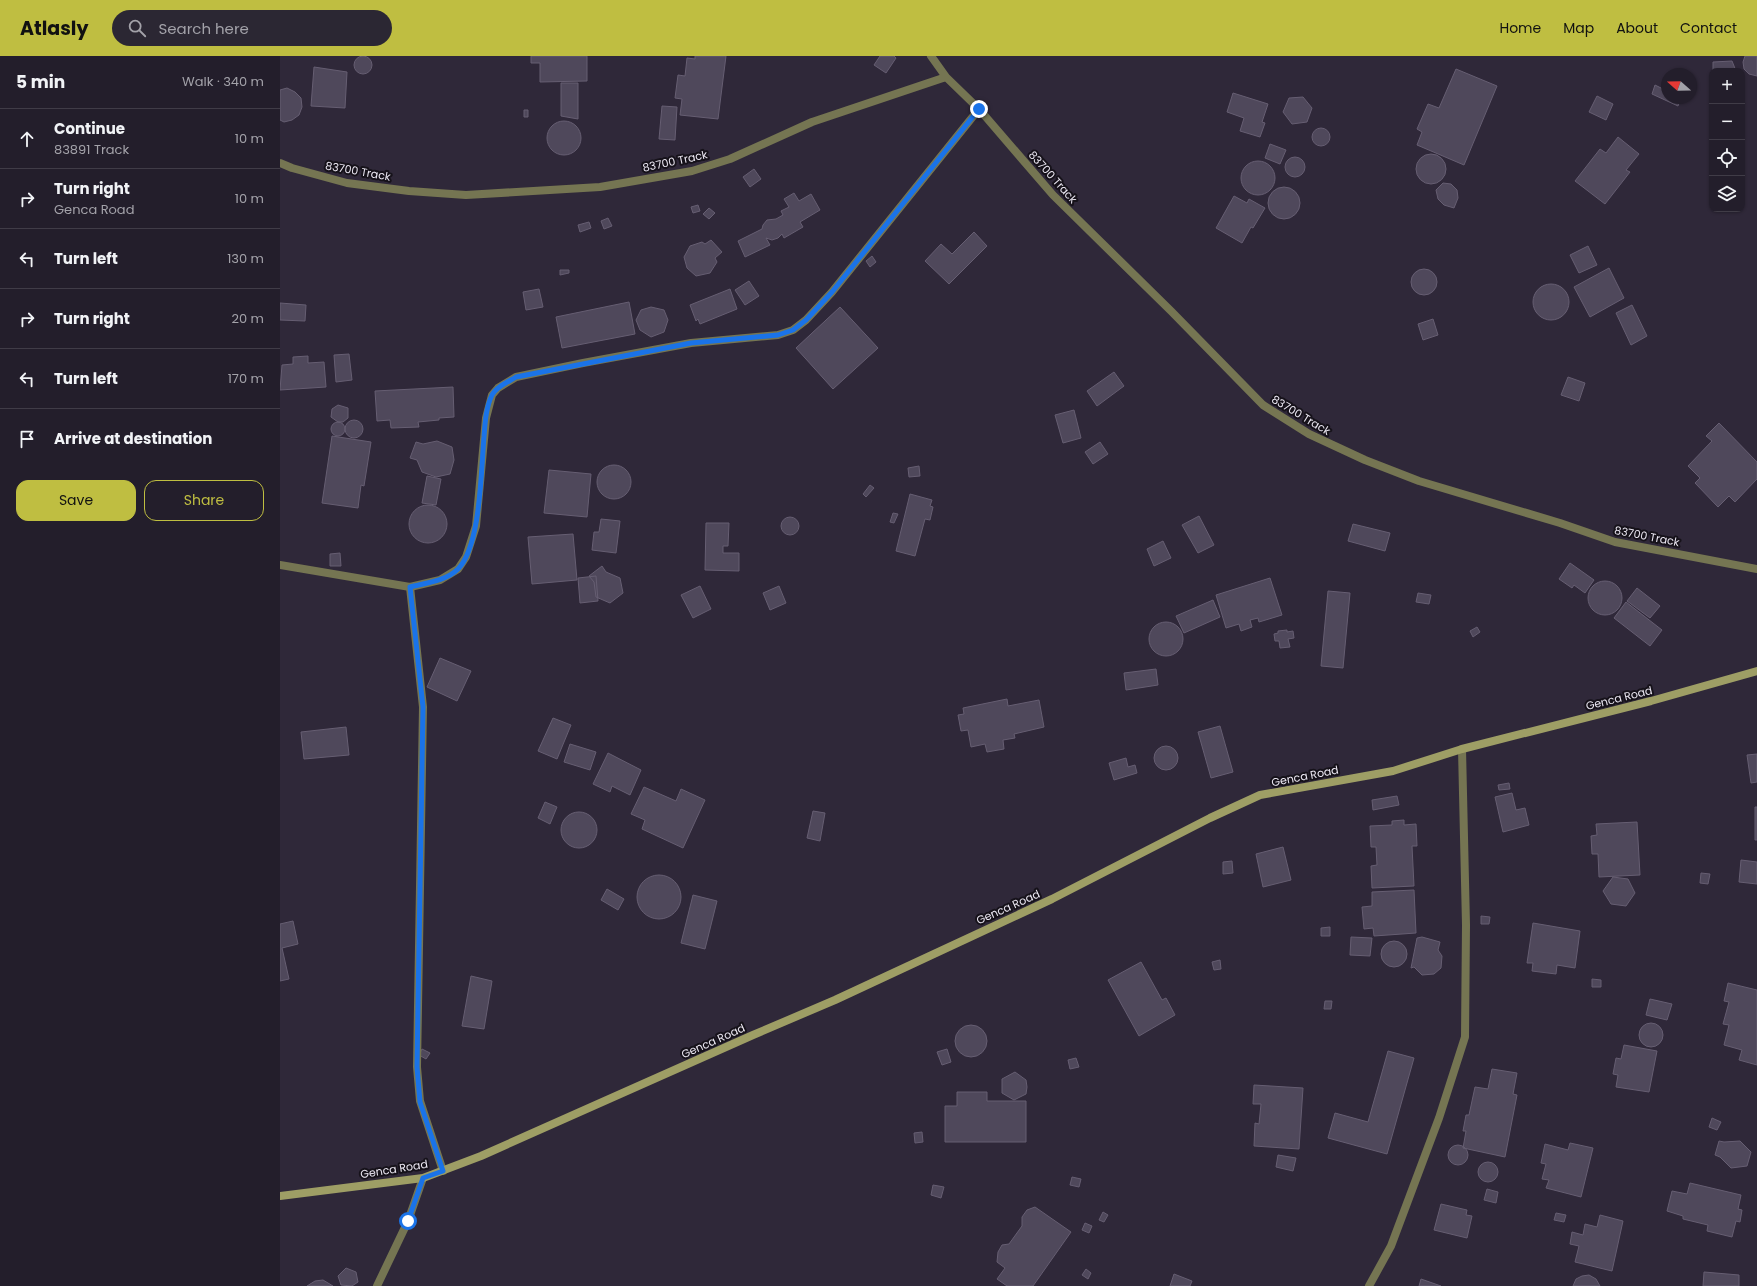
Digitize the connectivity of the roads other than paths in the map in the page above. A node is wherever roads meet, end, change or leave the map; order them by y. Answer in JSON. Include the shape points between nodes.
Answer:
{"nodes":[{"id":1,"x":931,"y":56,"type":"edge"},
{"id":2,"x":946,"y":77,"type":"junction"},
{"id":3,"x":979,"y":109,"type":"junction"},
{"id":4,"x":280,"y":163,"type":"edge"},
{"id":5,"x":280,"y":565,"type":"edge"},
{"id":6,"x":1757,"y":569,"type":"edge"},
{"id":7,"x":410,"y":587,"type":"junction"},
{"id":8,"x":1757,"y":671,"type":"edge"},
{"id":9,"x":1462,"y":749,"type":"junction"},
{"id":10,"x":443,"y":1171,"type":"junction"},
{"id":11,"x":423,"y":1178,"type":"junction"},
{"id":12,"x":280,"y":1196,"type":"edge"},
{"id":13,"x":377,"y":1286,"type":"edge"},
{"id":14,"x":1369,"y":1286,"type":"edge"}],
"edges":[{"from":1,"to":2,"type":"street"},
{"from":2,"to":3,"type":"street","name":"83700 Track"},
{"from":2,"to":4,"type":"street","name":"83700 Track","via":[[812,122],[730,159],[692,171],[600,187],[466,195],[409,191],[347,183]]},
{"from":3,"to":6,"type":"street","name":"83700 Track","via":[[1053,195],[1262,405],[1309,434],[1419,481],[1615,542]]},
{"from":3,"to":7,"type":"street","via":[[832,292],[793,330],[778,335],[691,343],[583,363],[516,377],[498,388],[492,395],[486,418],[476,526],[466,557],[458,569],[440,580]]},
{"from":5,"to":7,"type":"street"},
{"from":7,"to":10,"type":"street","via":[[423,707],[417,1067],[420,1102]]},
{"from":8,"to":9,"type":"street","name":"Genca Road"},
{"from":9,"to":10,"type":"street","name":"Genca Road","via":[[1394,771],[1260,796],[1210,818],[1052,899],[835,1000]]},
{"from":9,"to":14,"type":"street","via":[[1466,925],[1465,1037],[1439,1118],[1393,1239]]},
{"from":10,"to":11,"type":"street","name":"Genca Road"},
{"from":11,"to":12,"type":"street","name":"Genca Road"},
{"from":11,"to":13,"type":"street","via":[[408,1221]]}]}
